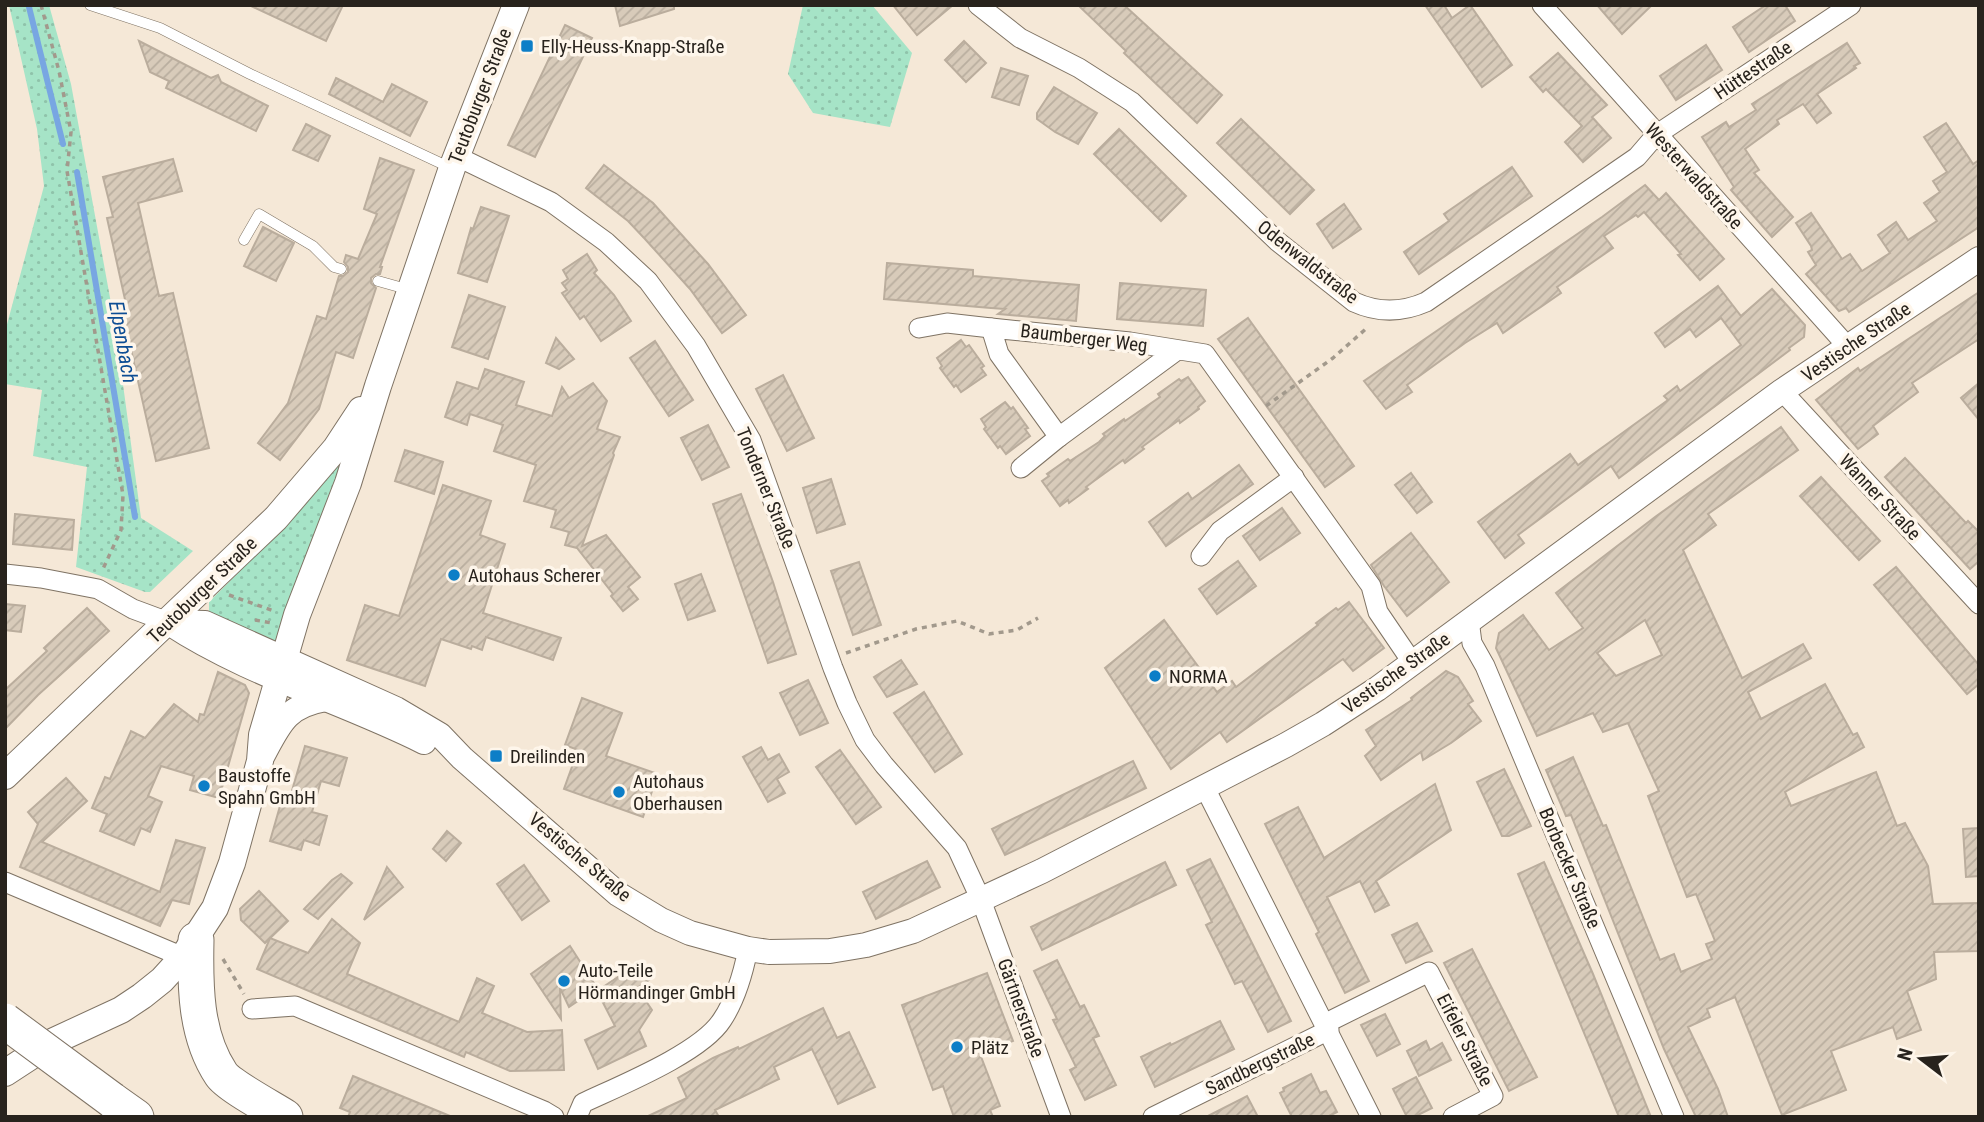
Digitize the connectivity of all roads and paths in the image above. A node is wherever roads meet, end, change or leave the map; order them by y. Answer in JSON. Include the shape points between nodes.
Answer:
{"nodes":[{"id":1,"x":41,"y":5,"type":"edge"},
{"id":2,"x":90,"y":5,"type":"edge"},
{"id":3,"x":516,"y":5,"type":"edge"},
{"id":4,"x":978,"y":5,"type":"edge"},
{"id":5,"x":1542,"y":5,"type":"edge"},
{"id":6,"x":1851,"y":5,"type":"edge"},
{"id":7,"x":1656,"y":135,"type":"junction"},
{"id":8,"x":454,"y":162,"type":"junction"},
{"id":9,"x":244,"y":240,"type":"dead end"},
{"id":10,"x":1979,"y":259,"type":"edge"},
{"id":11,"x":341,"y":269,"type":"dead end"},
{"id":12,"x":378,"y":281,"type":"dead end"},
{"id":13,"x":411,"y":290,"type":"junction"},
{"id":14,"x":1385,"y":311,"type":"junction"},
{"id":15,"x":919,"y":328,"type":"dead end"},
{"id":16,"x":991,"y":328,"type":"junction"},
{"id":17,"x":1848,"y":347,"type":"junction"},
{"id":18,"x":1176,"y":351,"type":"junction"},
{"id":19,"x":378,"y":386,"type":"junction"},
{"id":20,"x":1782,"y":391,"type":"junction"},
{"id":21,"x":1251,"y":416,"type":"junction"},
{"id":22,"x":1059,"y":437,"type":"junction"},
{"id":23,"x":1021,"y":468,"type":"dead end"},
{"id":24,"x":1294,"y":477,"type":"junction"},
{"id":25,"x":1201,"y":555,"type":"dead end"},
{"id":26,"x":5,"y":574,"type":"edge"},
{"id":27,"x":208,"y":584,"type":"junction"},
{"id":28,"x":98,"y":589,"type":"junction"},
{"id":29,"x":1979,"y":604,"type":"edge"},
{"id":30,"x":1038,"y":618,"type":"dead end"},
{"id":31,"x":255,"y":620,"type":"dead end"},
{"id":32,"x":1469,"y":620,"type":"junction"},
{"id":33,"x":168,"y":622,"type":"junction"},
{"id":34,"x":291,"y":623,"type":"junction"},
{"id":35,"x":1412,"y":662,"type":"junction"},
{"id":36,"x":833,"y":668,"type":"junction"},
{"id":37,"x":280,"y":669,"type":"junction"},
{"id":38,"x":326,"y":699,"type":"junction"},
{"id":39,"x":462,"y":758,"type":"junction"},
{"id":40,"x":260,"y":761,"type":"junction"},
{"id":41,"x":5,"y":776,"type":"edge"},
{"id":42,"x":1204,"y":786,"type":"junction"},
{"id":43,"x":5,"y":882,"type":"edge"},
{"id":44,"x":981,"y":900,"type":"junction"},
{"id":45,"x":194,"y":941,"type":"junction"},
{"id":46,"x":748,"y":949,"type":"junction"},
{"id":47,"x":252,"y":1009,"type":"joint"},
{"id":48,"x":5,"y":1021,"type":"edge"},
{"id":49,"x":1327,"y":1026,"type":"junction"},
{"id":50,"x":5,"y":1073,"type":"edge"},
{"id":51,"x":124,"y":1108,"type":"edge"},
{"id":52,"x":285,"y":1117,"type":"edge"},
{"id":53,"x":554,"y":1117,"type":"edge"},
{"id":54,"x":578,"y":1117,"type":"edge"},
{"id":55,"x":1061,"y":1117,"type":"edge"},
{"id":56,"x":1153,"y":1117,"type":"edge"},
{"id":57,"x":1371,"y":1117,"type":"edge"},
{"id":58,"x":1453,"y":1117,"type":"edge"},
{"id":59,"x":1674,"y":1117,"type":"edge"}],
"edges":[{"from":1,"to":28,"type":"path","via":[[72,132],[68,171],[123,495],[121,530],[102,569]]},
{"from":2,"to":8,"type":"lane","via":[[160,28],[250,74]]},
{"from":3,"to":8,"type":"main road","name":"Teutoburger Straße"},
{"from":4,"to":14,"type":"street","name":"Odenwaldstraße","via":[[1020,38],[1132,102],[1277,241],[1354,302]]},
{"from":5,"to":7,"type":"street","name":"Westerwaldstraße"},
{"from":6,"to":7,"type":"street","name":"Hüttestraße"},
{"from":7,"to":14,"type":"street","name":"Odenwaldstraße","via":[[1637,157],[1426,302]]},
{"from":7,"to":17,"type":"street","name":"Westerwaldstraße"},
{"from":8,"to":13,"type":"main road","name":"Teutoburger Straße"},
{"from":8,"to":36,"type":"street","name":"Tonderner Straße","via":[[551,202],[606,242],[648,281],[696,346],[751,440]]},
{"from":9,"to":11,"type":"lane","via":[[260,214]]},
{"from":10,"to":17,"type":"street","name":"Vestische Straße"},
{"from":12,"to":13,"type":"lane"},
{"from":13,"to":19,"type":"main road","name":"Teutoburger Straße"},
{"from":14,"to":21,"type":"path","via":[[1333,358]]},
{"from":15,"to":16,"type":"street","name":"Baumberger Weg","via":[[947,323]]},
{"from":16,"to":18,"type":"street","name":"Baumberger Weg"},
{"from":16,"to":22,"type":"street","name":"Baumberger Weg","via":[[999,354]]},
{"from":17,"to":20,"type":"street","name":"Vestische Straße"},
{"from":18,"to":21,"type":"street","name":"Baumberger Weg","via":[[1205,354]]},
{"from":18,"to":22,"type":"street","name":"Baumberger Weg"},
{"from":19,"to":27,"type":"main road","name":"Teutoburger Straße","via":[[308,483]]},
{"from":19,"to":34,"type":"main road","name":"Teutoburger Straße","via":[[348,483]]},
{"from":20,"to":29,"type":"street","name":"Wanner Straße"},
{"from":20,"to":32,"type":"street","name":"Vestische Straße"},
{"from":21,"to":24,"type":"street","name":"Baumberger Weg"},
{"from":22,"to":23,"type":"street","name":"Baumberger Weg"},
{"from":24,"to":25,"type":"street","via":[[1220,531]]},
{"from":24,"to":35,"type":"street","name":"Baumberger Weg","via":[[1371,586],[1378,612]]},
{"from":26,"to":28,"type":"street"},
{"from":27,"to":33,"type":"main road","name":"Teutoburger Straße"},
{"from":27,"to":34,"type":"path","via":[[216,595],[268,608]]},
{"from":28,"to":33,"type":"street"},
{"from":30,"to":36,"type":"path","via":[[1017,629],[989,634],[957,621],[916,629],[844,654]]},
{"from":31,"to":34,"type":"path"},
{"from":32,"to":35,"type":"street","name":"Vestische Straße"},
{"from":32,"to":59,"type":"street","name":"Borbecker Straße","via":[[1472,643]]},
{"from":33,"to":37,"type":"street","via":[[198,642]]},
{"from":33,"to":41,"type":"main road","name":"Teutoburger Straße"},
{"from":34,"to":37,"type":"main road","name":"Teutoburger Straße"},
{"from":35,"to":42,"type":"street","name":"Vestische Straße","via":[[1323,724]]},
{"from":36,"to":44,"type":"street","name":"Tonderner Straße","via":[[865,740],[957,848]]},
{"from":37,"to":38,"type":"street","name":"Vestische Straße"},
{"from":37,"to":39,"type":"street","name":"Vestische Straße","via":[[315,671],[396,709],[440,735]]},
{"from":37,"to":40,"type":"main road","via":[[262,735]]},
{"from":38,"to":39,"type":"street","name":"Vestische Straße"},
{"from":38,"to":40,"type":"street","via":[[299,707],[283,719]]},
{"from":39,"to":46,"type":"street","name":"Vestische Straße","via":[[618,894],[676,927]]},
{"from":40,"to":45,"type":"main road","via":[[232,863],[215,908]]},
{"from":42,"to":44,"type":"street","name":"Vestische Straße"},
{"from":42,"to":49,"type":"street"},
{"from":43,"to":45,"type":"street"},
{"from":44,"to":46,"type":"street","name":"Vestische Straße","via":[[913,931],[866,944],[789,953]]},
{"from":44,"to":55,"type":"street","name":"Gärtnerstraße"},
{"from":45,"to":47,"type":"path"},
{"from":45,"to":50,"type":"main road","via":[[162,980],[142,996],[54,1041]]},
{"from":45,"to":52,"type":"highway","via":[[198,1009],[206,1042],[222,1076]]},
{"from":46,"to":54,"type":"street","via":[[743,976],[721,1023],[695,1046],[583,1103]]},
{"from":47,"to":53,"type":"street","via":[[295,1006]]},
{"from":48,"to":51,"type":"highway","bridge":true},
{"from":49,"to":56,"type":"street","name":"Sandbergstraße"},
{"from":49,"to":57,"type":"street"},
{"from":49,"to":58,"type":"street","name":"Eifeler Straße","via":[[1429,972],[1493,1096]]}]}
